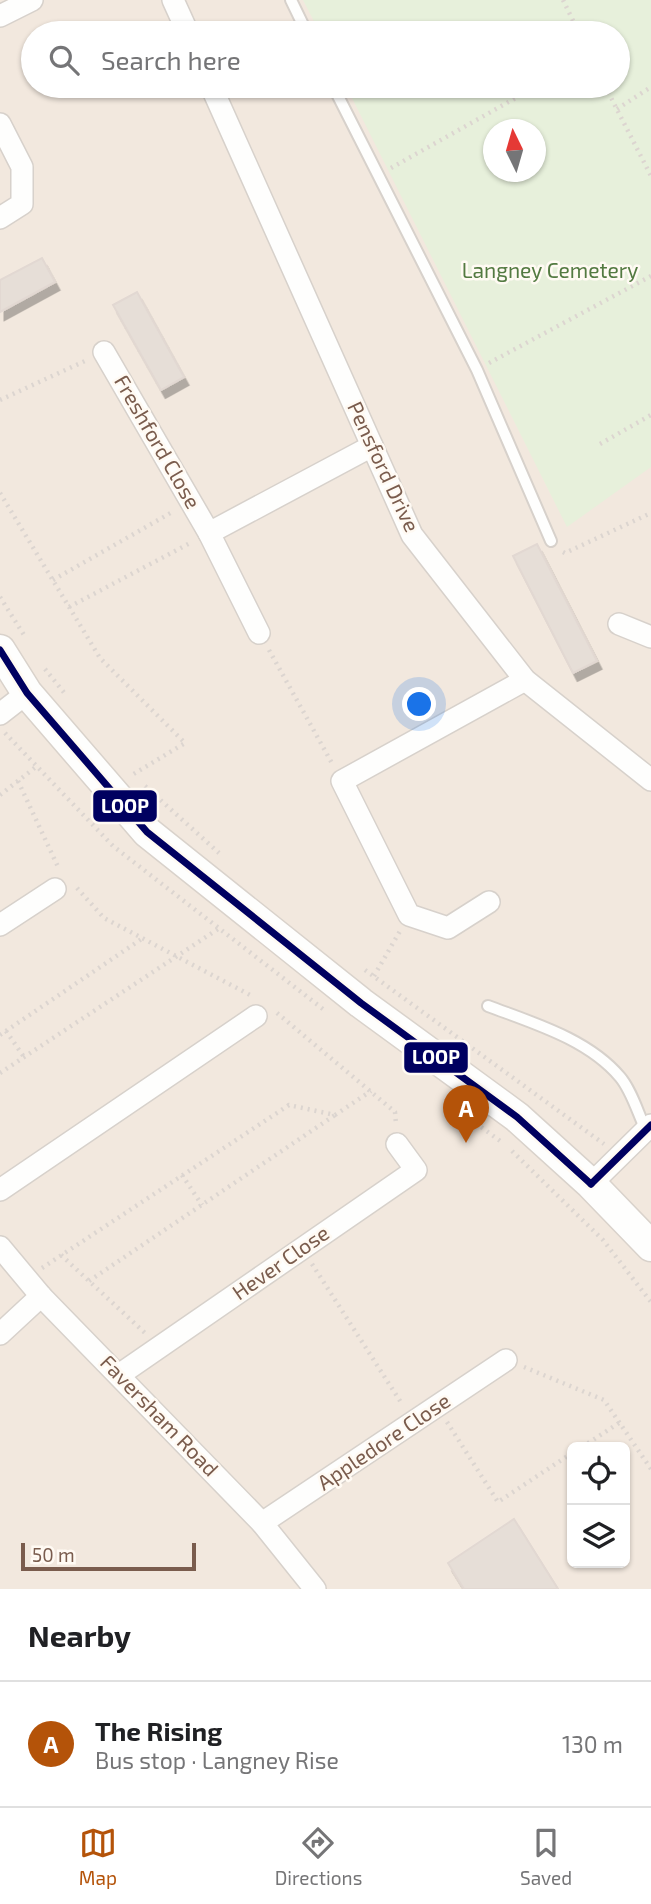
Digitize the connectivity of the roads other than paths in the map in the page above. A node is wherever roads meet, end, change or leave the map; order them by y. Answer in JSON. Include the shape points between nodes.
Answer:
{"nodes":[{"id":1,"x":32,"y":0,"type":"edge"},
{"id":2,"x":173,"y":0,"type":"edge"},
{"id":3,"x":291,"y":0,"type":"edge"},
{"id":4,"x":0,"y":16,"type":"edge"},
{"id":5,"x":183,"y":21,"type":"edge"},
{"id":6,"x":301,"y":21,"type":"edge"},
{"id":7,"x":216,"y":98,"type":"edge"},
{"id":8,"x":339,"y":98,"type":"edge"},
{"id":9,"x":0,"y":124,"type":"edge"},
{"id":10,"x":0,"y":218,"type":"edge"},
{"id":11,"x":104,"y":352,"type":"road end"},
{"id":12,"x":372,"y":446,"type":"junction"},
{"id":13,"x":209,"y":533,"type":"junction"},
{"id":14,"x":551,"y":541,"type":"road end"},
{"id":15,"x":619,"y":624,"type":"dead end"},
{"id":16,"x":259,"y":633,"type":"road end"},
{"id":17,"x":651,"y":637,"type":"edge"},
{"id":18,"x":13,"y":644,"type":"edge"},
{"id":19,"x":524,"y":680,"type":"junction"},
{"id":20,"x":27,"y":692,"type":"junction"},
{"id":21,"x":0,"y":714,"type":"edge"},
{"id":22,"x":651,"y":780,"type":"edge"},
{"id":23,"x":63,"y":881,"type":"road end"},
{"id":24,"x":489,"y":902,"type":"dead end"},
{"id":25,"x":0,"y":925,"type":"edge"},
{"id":26,"x":488,"y":1006,"type":"dead end"},
{"id":27,"x":262,"y":1008,"type":"road end"},
{"id":28,"x":648,"y":1128,"type":"edge"},
{"id":29,"x":397,"y":1144,"type":"road end"},
{"id":30,"x":591,"y":1184,"type":"junction"},
{"id":31,"x":0,"y":1190,"type":"edge"},
{"id":32,"x":651,"y":1246,"type":"edge"},
{"id":33,"x":0,"y":1247,"type":"edge"},
{"id":34,"x":41,"y":1296,"type":"junction"},
{"id":35,"x":0,"y":1334,"type":"edge"},
{"id":36,"x":506,"y":1360,"type":"road end"},
{"id":37,"x":119,"y":1375,"type":"junction"},
{"id":38,"x":262,"y":1523,"type":"junction"},
{"id":39,"x":315,"y":1589,"type":"edge"}],
"edges":[{"from":1,"to":4,"type":"street"},
{"from":2,"to":5,"type":"street"},
{"from":3,"to":6,"type":"lane"},
{"from":7,"to":12,"type":"street","name":"Pensford Drive"},
{"from":8,"to":14,"type":"lane","via":[[477,370]]},
{"from":9,"to":10,"type":"street","via":[[22,167],[22,204]]},
{"from":11,"to":13,"type":"street","name":"Freshford Close"},
{"from":12,"to":13,"type":"street","name":"Freshford Close"},
{"from":12,"to":19,"type":"street","name":"Pensford Drive","via":[[412,535]]},
{"from":13,"to":16,"type":"street","name":"Freshford Close"},
{"from":15,"to":17,"type":"street"},
{"from":18,"to":20,"type":"main road"},
{"from":19,"to":22,"type":"street","name":"Pensford Drive"},
{"from":19,"to":24,"type":"street","via":[[342,781],[409,915],[448,928]]},
{"from":20,"to":21,"type":"street"},
{"from":20,"to":30,"type":"main road","via":[[147,832],[361,1003],[517,1116]]},
{"from":23,"to":25,"type":"street"},
{"from":26,"to":28,"type":"lane","via":[[538,1025],[603,1061],[621,1079]]},
{"from":27,"to":31,"type":"street"},
{"from":28,"to":30,"type":"street"},
{"from":29,"to":37,"type":"street","name":"Hever Close","via":[[416,1170]]},
{"from":30,"to":32,"type":"main road"},
{"from":33,"to":34,"type":"street","name":"Faversham Road"},
{"from":34,"to":35,"type":"street"},
{"from":34,"to":37,"type":"street","name":"Faversham Road"},
{"from":36,"to":38,"type":"street","name":"Appledore Close"},
{"from":37,"to":38,"type":"street","name":"Faversham Road"},
{"from":38,"to":39,"type":"street","name":"Faversham Road"}]}
